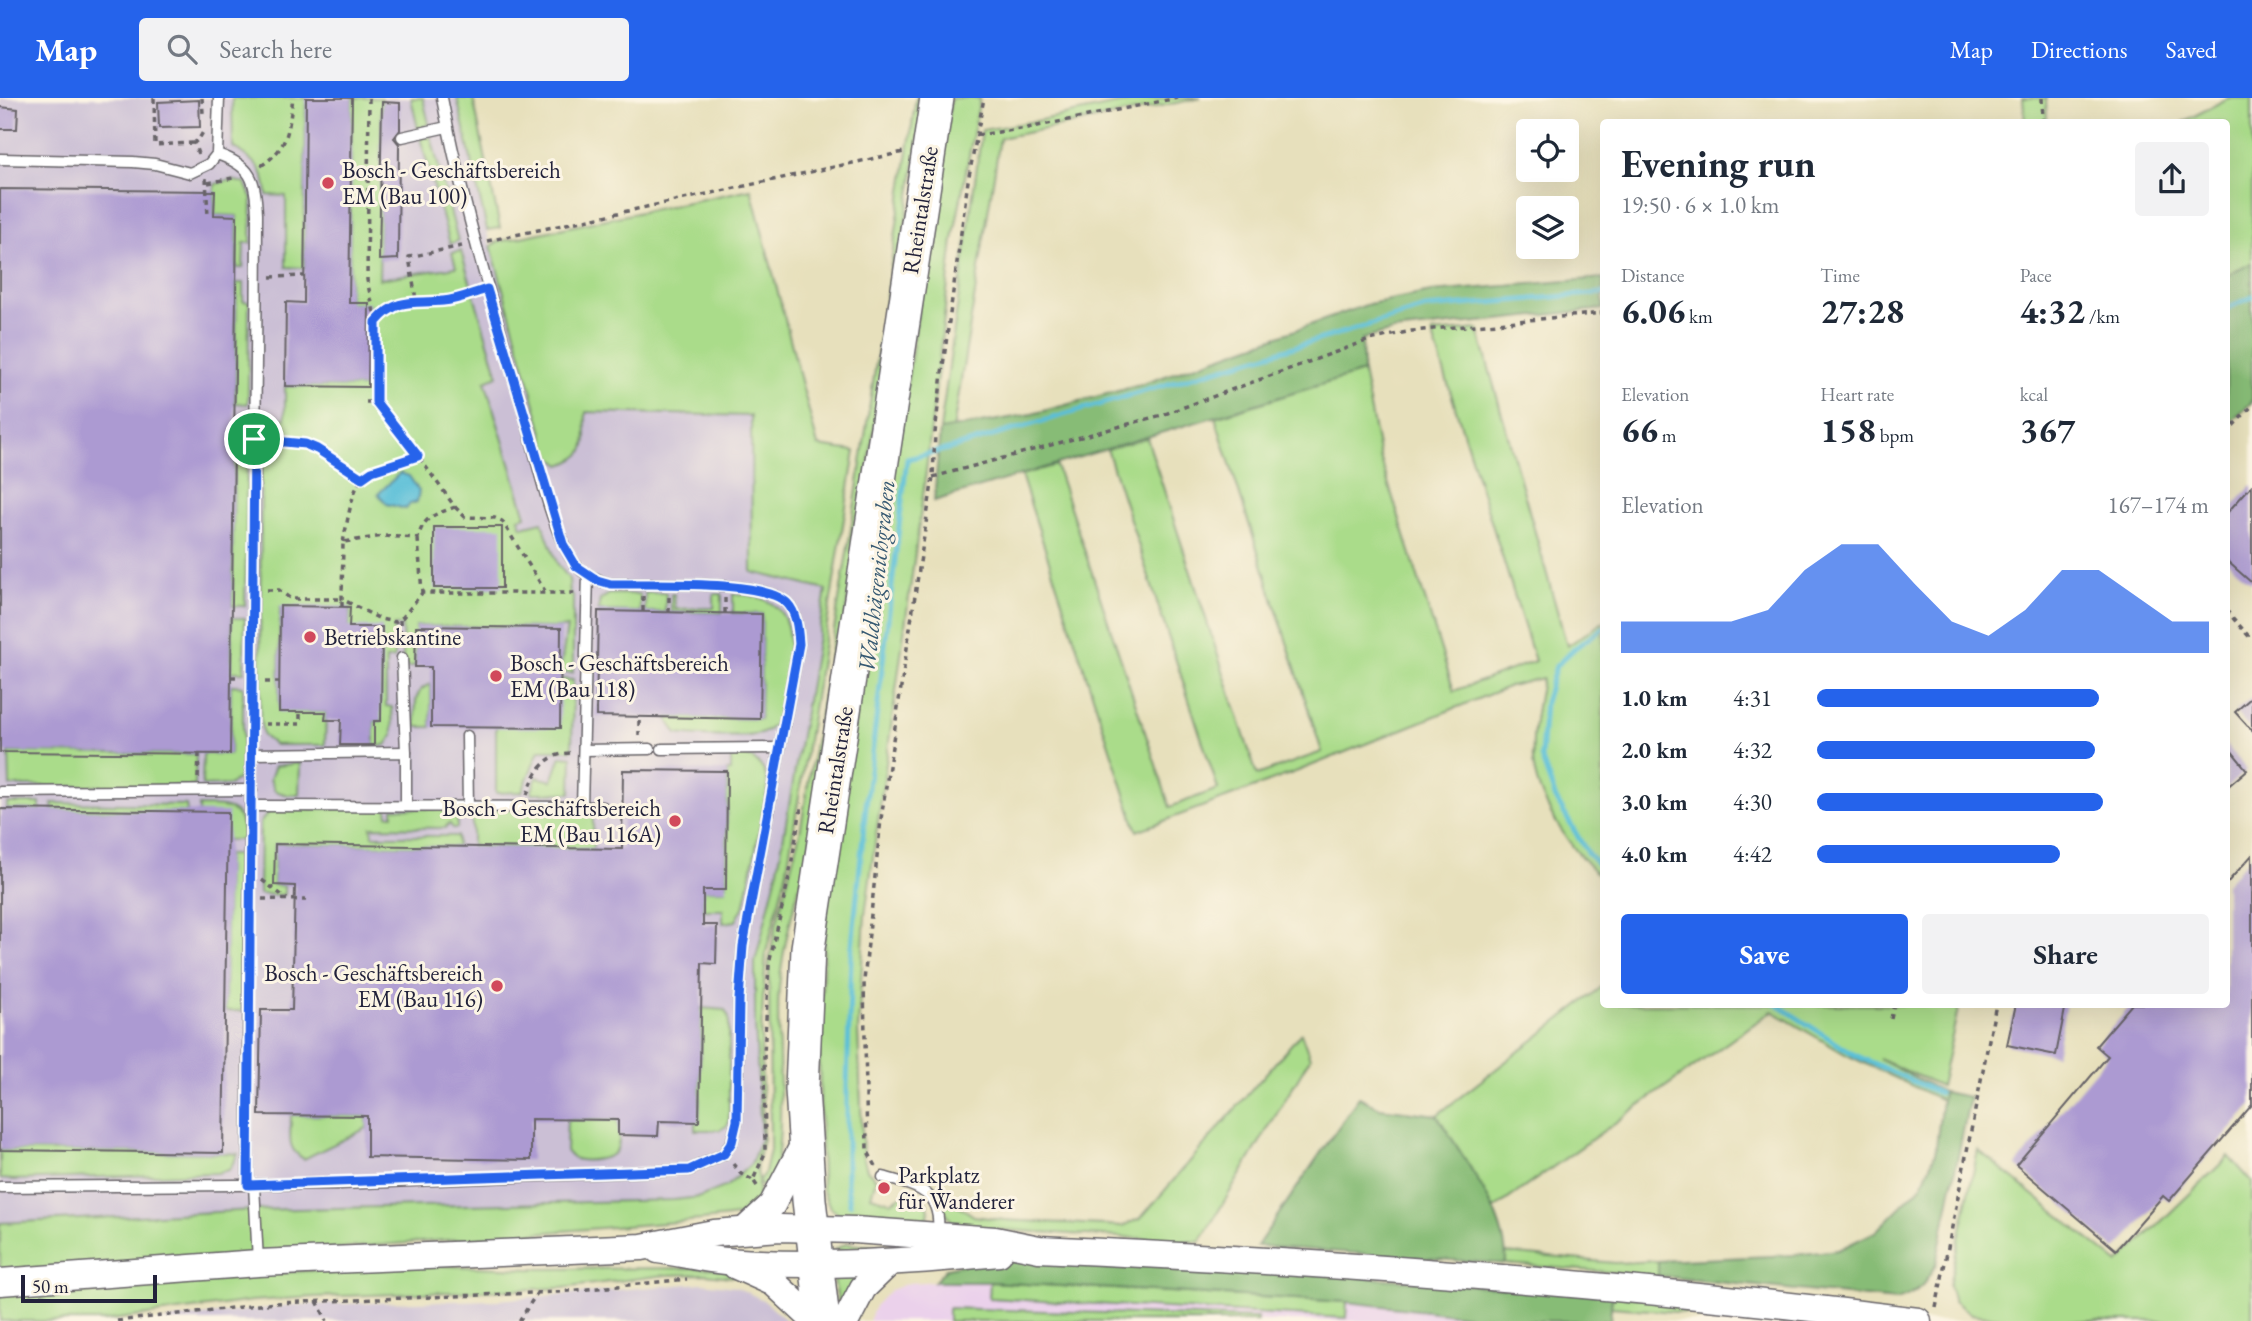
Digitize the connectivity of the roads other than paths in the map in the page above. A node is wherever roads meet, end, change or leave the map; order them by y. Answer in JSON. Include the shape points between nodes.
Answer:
{"nodes":[{"id":1,"x":219,"y":98,"type":"edge"},
{"id":2,"x":442,"y":98,"type":"edge"},
{"id":3,"x":937,"y":98,"type":"edge"},
{"id":4,"x":447,"y":127,"type":"junction"},
{"id":5,"x":402,"y":137,"type":"dead end"},
{"id":6,"x":217,"y":154,"type":"junction"},
{"id":7,"x":0,"y":159,"type":"edge"},
{"id":8,"x":588,"y":574,"type":"junction"},
{"id":9,"x":402,"y":658,"type":"road end"},
{"id":10,"x":467,"y":736,"type":"dead end"},
{"id":11,"x":780,"y":748,"type":"junction"},
{"id":12,"x":584,"y":751,"type":"junction"},
{"id":13,"x":406,"y":752,"type":"junction"},
{"id":14,"x":252,"y":754,"type":"junction"},
{"id":15,"x":252,"y":790,"type":"junction"},
{"id":16,"x":0,"y":792,"type":"edge"},
{"id":17,"x":252,"y":806,"type":"junction"},
{"id":18,"x":406,"y":806,"type":"junction"},
{"id":19,"x":467,"y":807,"type":"junction"},
{"id":20,"x":583,"y":807,"type":"junction"},
{"id":21,"x":603,"y":807,"type":"dead end"},
{"id":22,"x":805,"y":1142,"type":"junction"},
{"id":23,"x":883,"y":1177,"type":"road end"},
{"id":24,"x":251,"y":1185,"type":"junction"},
{"id":25,"x":0,"y":1187,"type":"edge"},
{"id":26,"x":811,"y":1227,"type":"junction"},
{"id":27,"x":745,"y":1230,"type":"junction"},
{"id":28,"x":642,"y":1247,"type":"junction"},
{"id":29,"x":938,"y":1247,"type":"junction"},
{"id":30,"x":725,"y":1261,"type":"junction"},
{"id":31,"x":258,"y":1263,"type":"junction"},
{"id":32,"x":889,"y":1263,"type":"junction"},
{"id":33,"x":816,"y":1265,"type":"junction"},
{"id":34,"x":0,"y":1282,"type":"edge"},
{"id":35,"x":1927,"y":1315,"type":"edge"},
{"id":36,"x":815,"y":1321,"type":"edge"},
{"id":37,"x":824,"y":1321,"type":"edge"},
{"id":38,"x":846,"y":1321,"type":"edge"}],
"edges":[{"from":1,"to":6,"type":"lane"},
{"from":2,"to":4,"type":"lane"},
{"from":3,"to":22,"type":"main road","name":"Rheintalstraße","via":[[808,948],[803,1034]]},
{"from":4,"to":5,"type":"lane"},
{"from":4,"to":8,"type":"lane","via":[[487,289],[563,544],[576,566]]},
{"from":6,"to":7,"type":"lane","via":[[202,169],[190,173],[133,162]]},
{"from":6,"to":14,"type":"lane","via":[[250,173],[256,190]]},
{"from":8,"to":11,"type":"lane","via":[[611,584],[742,588],[770,593],[788,604],[799,644]]},
{"from":8,"to":12,"type":"lane"},
{"from":9,"to":13,"type":"lane"},
{"from":10,"to":19,"type":"lane"},
{"from":11,"to":12,"type":"lane"},
{"from":11,"to":24,"type":"lane","via":[[743,946],[737,1121],[724,1154],[689,1170]]},
{"from":12,"to":20,"type":"lane"},
{"from":13,"to":14,"type":"lane"},
{"from":13,"to":18,"type":"lane"},
{"from":14,"to":15,"type":"lane"},
{"from":15,"to":16,"type":"lane"},
{"from":15,"to":17,"type":"lane"},
{"from":17,"to":18,"type":"lane"},
{"from":17,"to":24,"type":"lane"},
{"from":18,"to":19,"type":"lane"},
{"from":19,"to":20,"type":"lane"},
{"from":20,"to":21,"type":"lane"},
{"from":22,"to":26,"type":"main road","name":"Rheintalstraße"},
{"from":22,"to":27,"type":"street","via":[[772,1205]]},
{"from":23,"to":29,"type":"lane","via":[[915,1186],[930,1197],[940,1215]]},
{"from":24,"to":25,"type":"lane"},
{"from":24,"to":31,"type":"lane"},
{"from":26,"to":27,"type":"street"},
{"from":26,"to":29,"type":"street"},
{"from":26,"to":33,"type":"main road","name":"Rheintalstraße"},
{"from":27,"to":28,"type":"street"},
{"from":28,"to":30,"type":"street"},
{"from":28,"to":31,"type":"street"},
{"from":29,"to":32,"type":"street"},
{"from":29,"to":35,"type":"street","via":[[1284,1262]]},
{"from":30,"to":33,"type":"street"},
{"from":30,"to":36,"type":"street","via":[[774,1283]]},
{"from":31,"to":34,"type":"street"},
{"from":32,"to":33,"type":"street"},
{"from":32,"to":38,"type":"street","via":[[863,1289]]},
{"from":33,"to":37,"type":"main road","name":"Rheintalstraße"}]}
